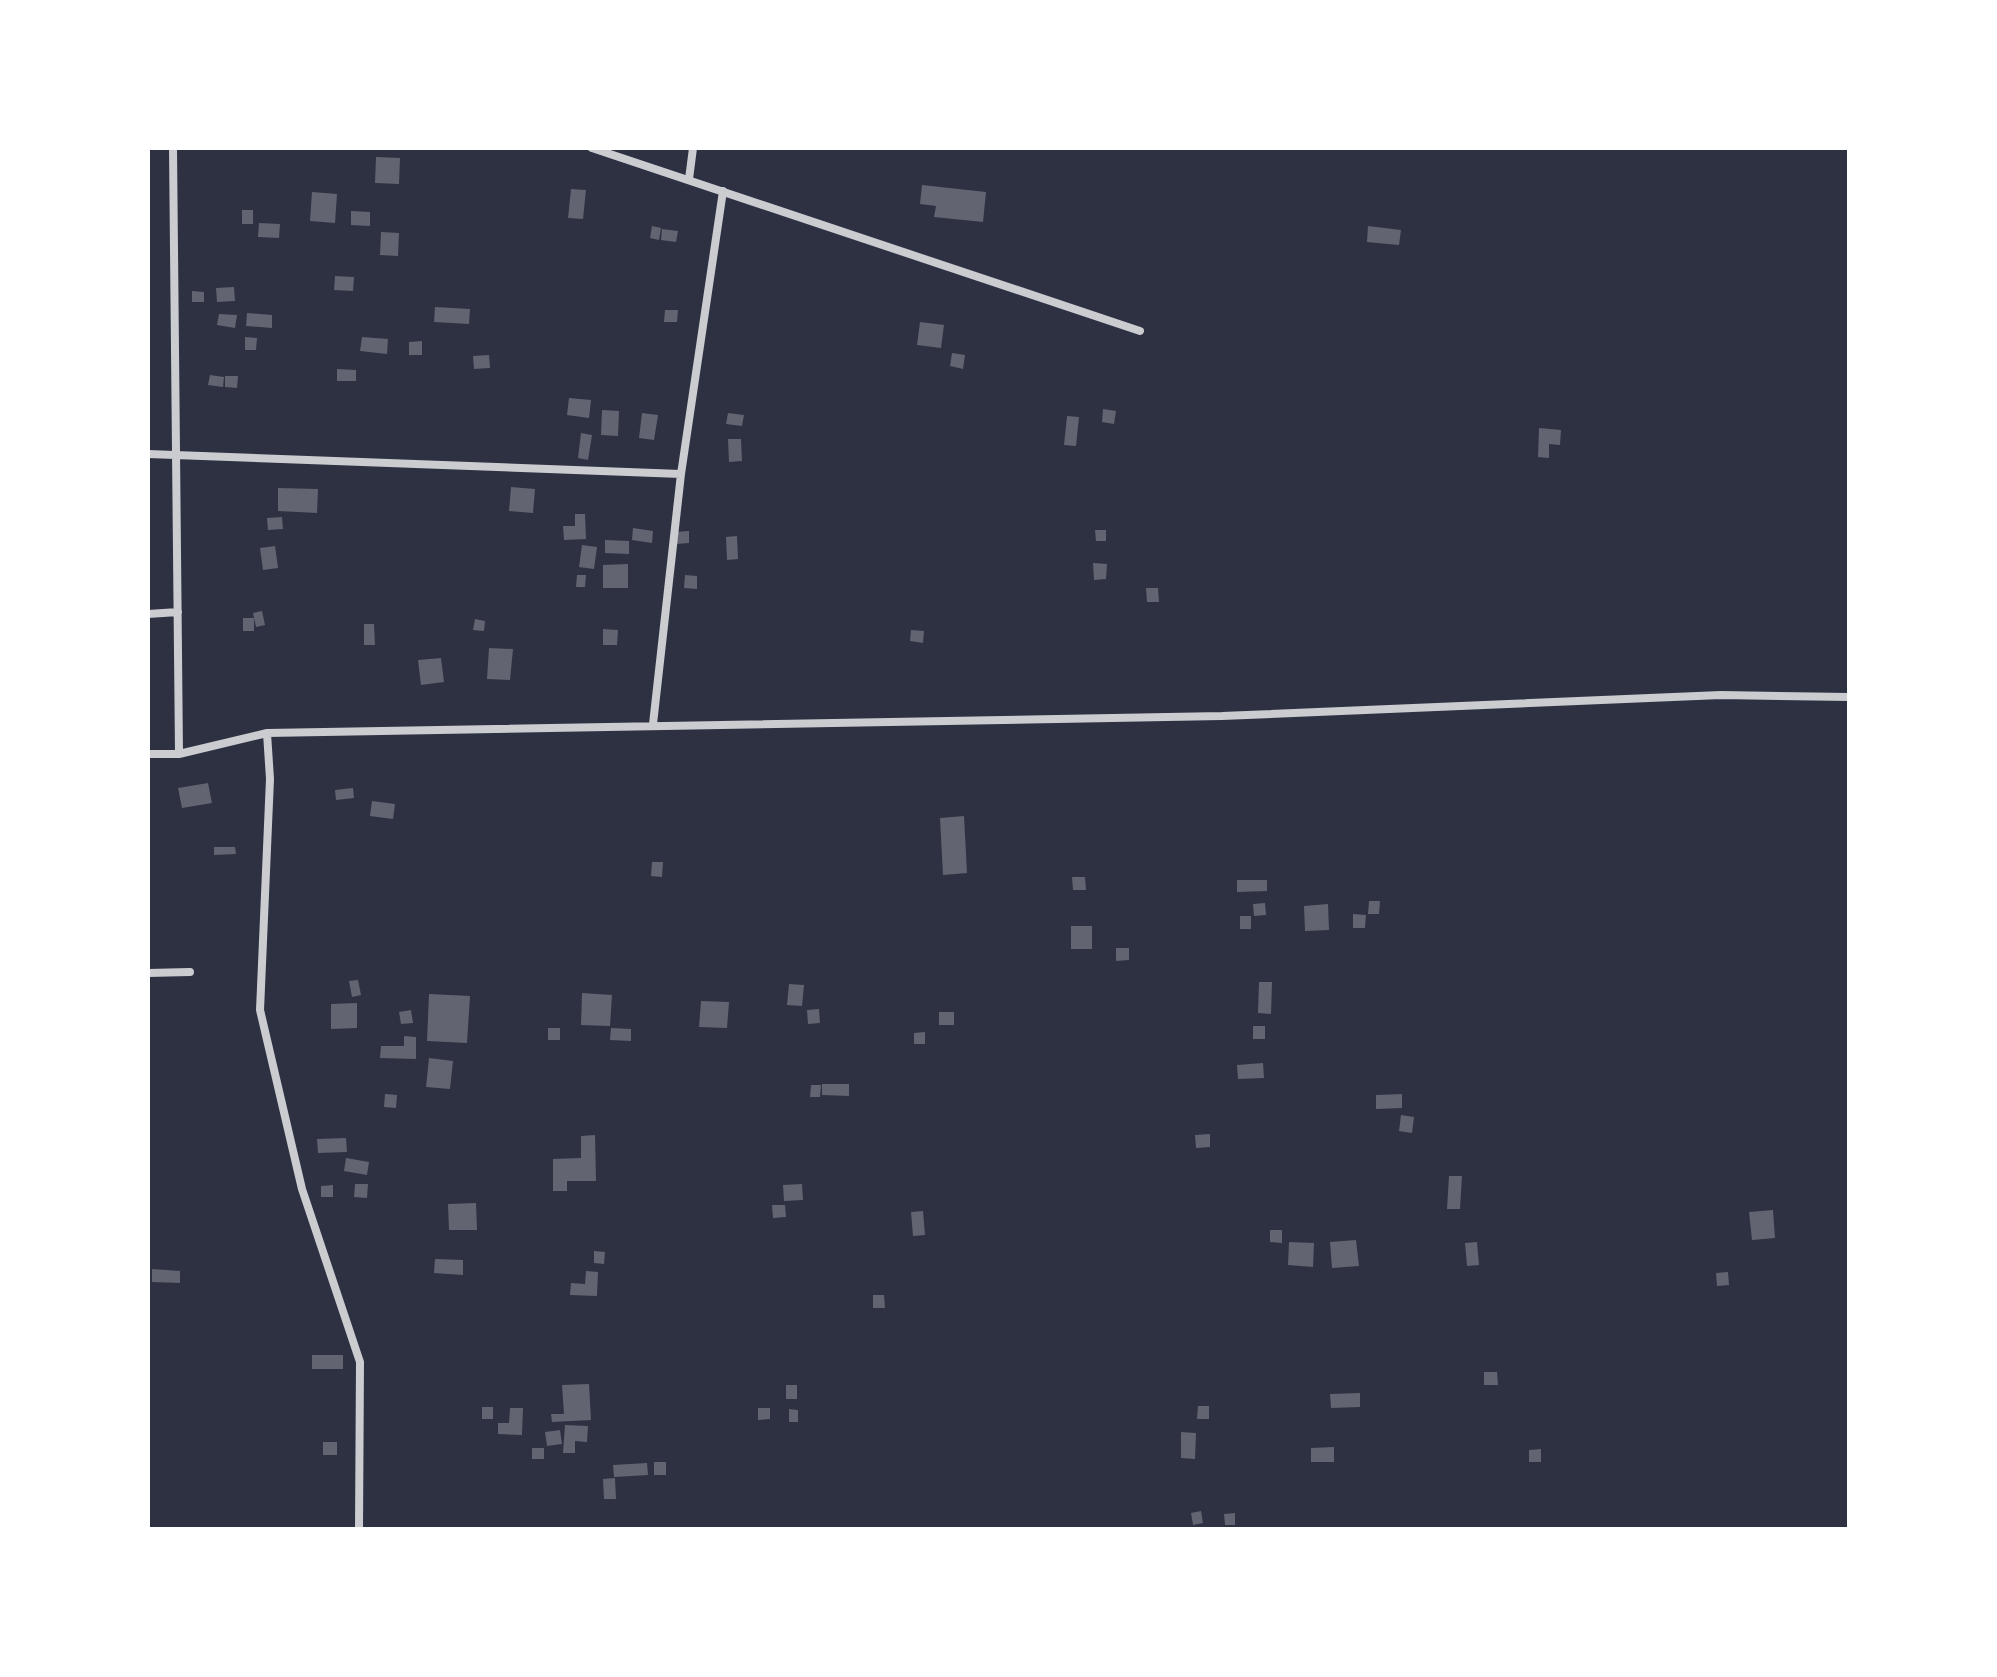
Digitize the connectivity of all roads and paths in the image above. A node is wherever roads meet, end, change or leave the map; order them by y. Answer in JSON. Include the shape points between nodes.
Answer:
{"nodes":[{"id":1,"x":173,"y":148,"type":"edge"},
{"id":2,"x":592,"y":148,"type":"edge"},
{"id":3,"x":693,"y":148,"type":"edge"},
{"id":4,"x":689,"y":179,"type":"junction"},
{"id":5,"x":723,"y":191,"type":"junction"},
{"id":6,"x":1140,"y":331,"type":"dead end"},
{"id":7,"x":148,"y":454,"type":"edge"},
{"id":8,"x":176,"y":456,"type":"junction"},
{"id":9,"x":681,"y":474,"type":"junction"},
{"id":10,"x":178,"y":612,"type":"junction"},
{"id":11,"x":148,"y":614,"type":"edge"},
{"id":12,"x":1849,"y":697,"type":"edge"},
{"id":13,"x":653,"y":724,"type":"junction"},
{"id":14,"x":267,"y":733,"type":"junction"},
{"id":15,"x":148,"y":754,"type":"edge"},
{"id":16,"x":179,"y":754,"type":"junction"},
{"id":17,"x":190,"y":972,"type":"dead end"},
{"id":18,"x":148,"y":973,"type":"edge"},
{"id":19,"x":359,"y":1529,"type":"edge"}],
"edges":[{"from":1,"to":8,"type":"street"},
{"from":2,"to":4,"type":"street"},
{"from":3,"to":4,"type":"street"},
{"from":4,"to":5,"type":"street"},
{"from":5,"to":6,"type":"street"},
{"from":5,"to":9,"type":"street"},
{"from":7,"to":8,"type":"street"},
{"from":8,"to":9,"type":"street"},
{"from":8,"to":10,"type":"street"},
{"from":9,"to":13,"type":"street"},
{"from":10,"to":11,"type":"street"},
{"from":10,"to":16,"type":"street"},
{"from":12,"to":13,"type":"street","via":[[1721,695],[1222,716]]},
{"from":13,"to":14,"type":"street"},
{"from":14,"to":16,"type":"street"},
{"from":14,"to":19,"type":"street","via":[[270,779],[260,1010],[302,1189],[360,1362]]},
{"from":15,"to":16,"type":"street"},
{"from":17,"to":18,"type":"street"}]}
